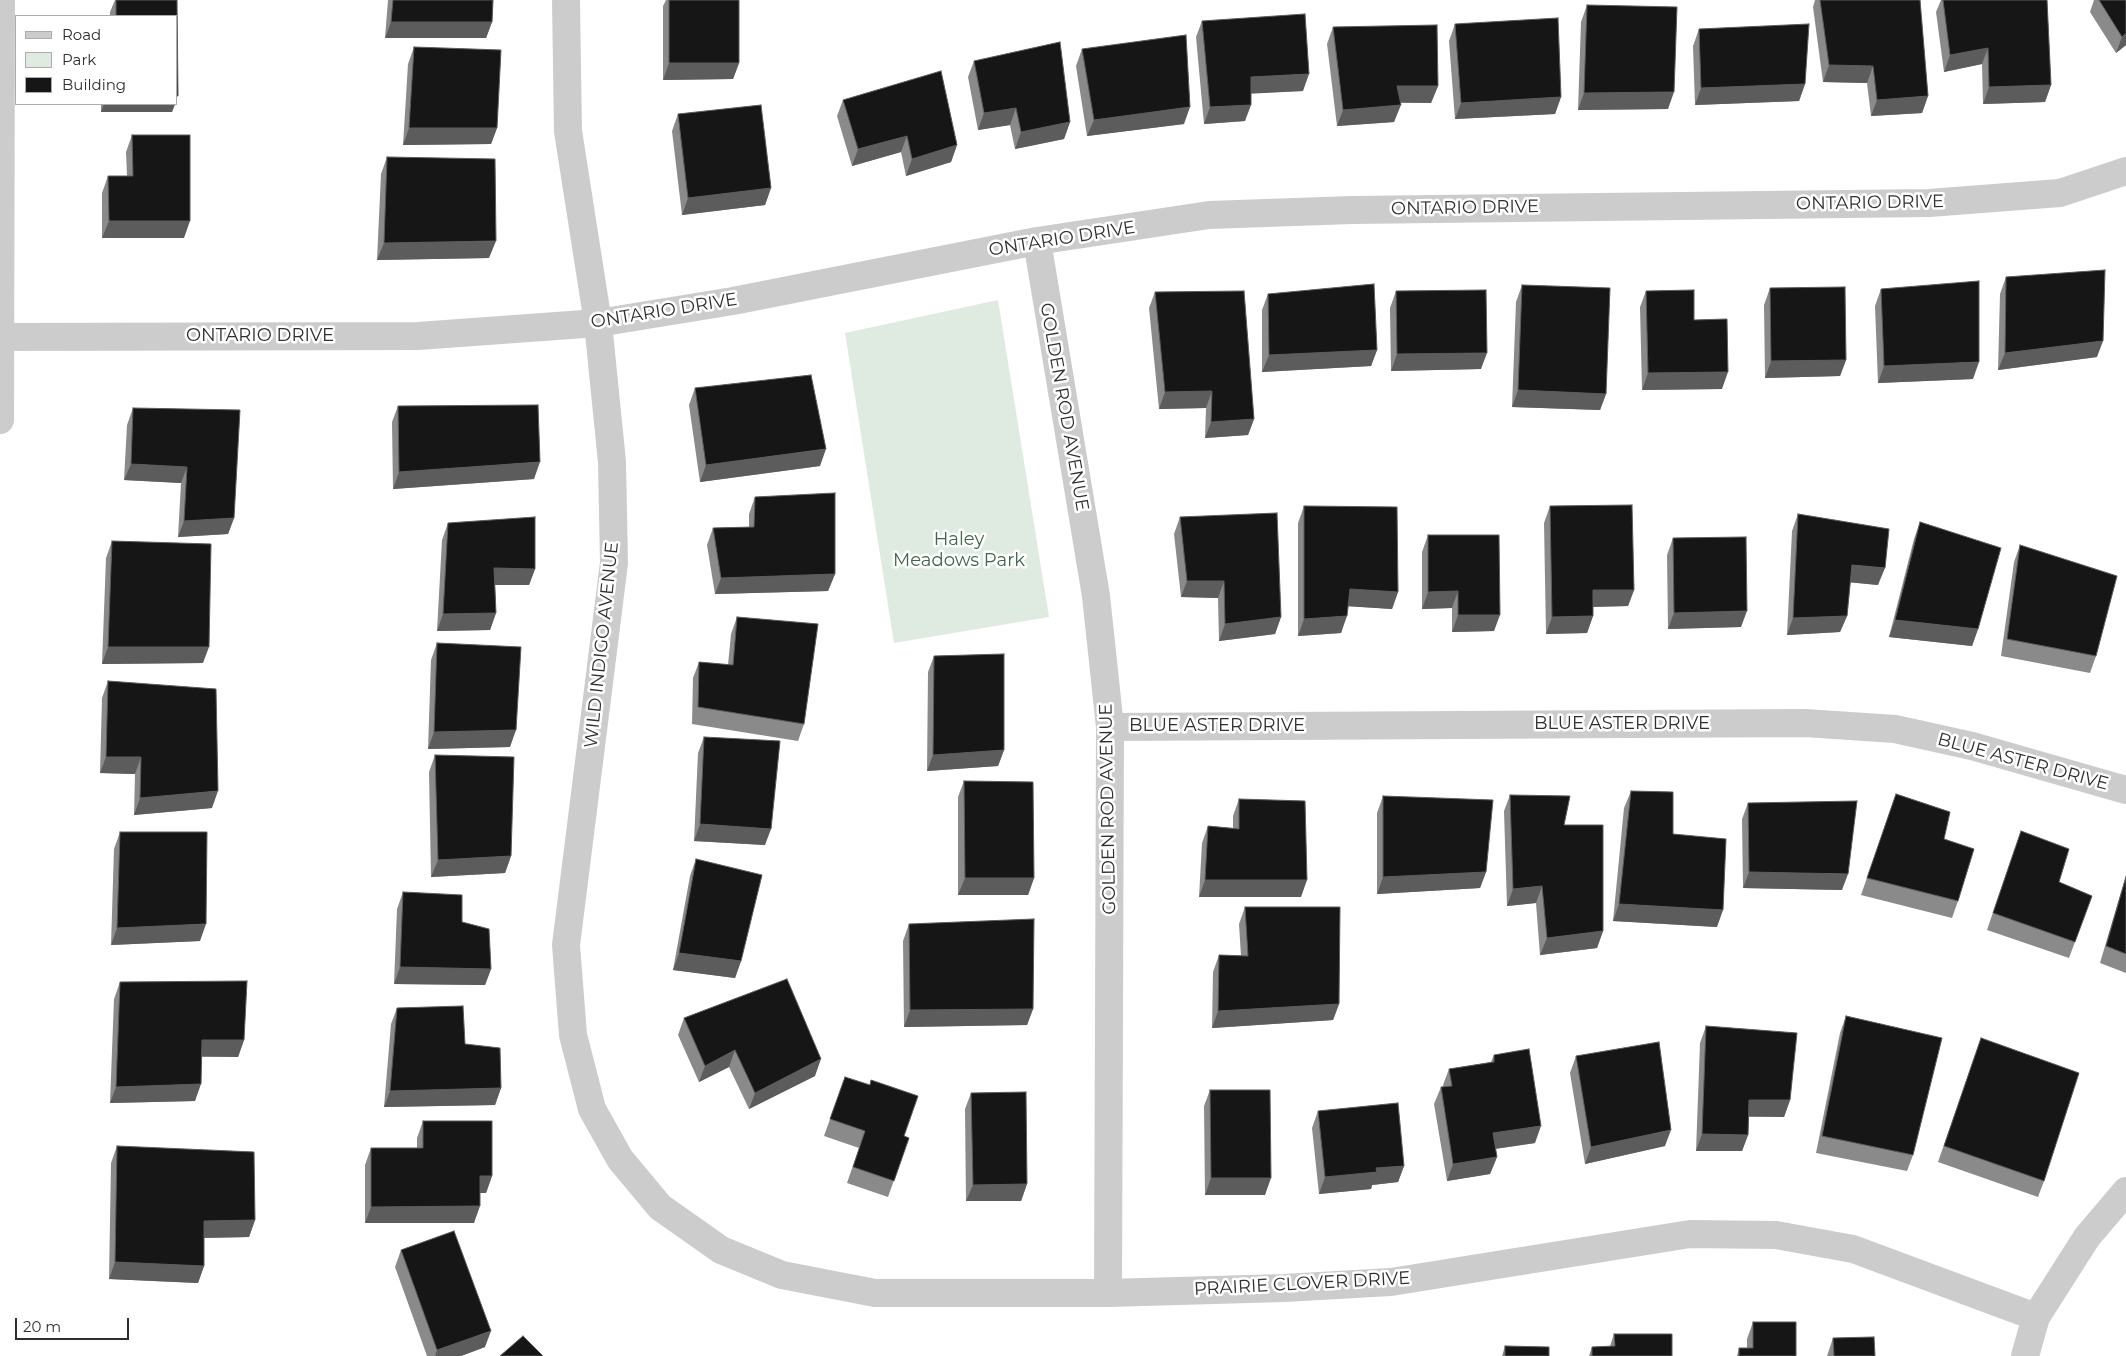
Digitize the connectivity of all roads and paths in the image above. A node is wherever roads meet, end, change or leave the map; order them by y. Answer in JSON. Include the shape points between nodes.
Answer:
{"nodes":[{"id":1,"x":1,"y":0,"type":"edge"},
{"id":2,"x":566,"y":0,"type":"edge"},
{"id":3,"x":2126,"y":171,"type":"edge"},
{"id":4,"x":1036,"y":241,"type":"junction"},
{"id":5,"x":598,"y":323,"type":"junction"},
{"id":6,"x":0,"y":337,"type":"edge"},
{"id":7,"x":0,"y":420,"type":"edge"},
{"id":8,"x":1110,"y":727,"type":"junction"},
{"id":9,"x":2126,"y":790,"type":"edge"},
{"id":10,"x":2126,"y":1191,"type":"edge"},
{"id":11,"x":660,"y":1208,"type":"joint"},
{"id":12,"x":1108,"y":1293,"type":"junction"},
{"id":13,"x":2036,"y":1317,"type":"junction"},
{"id":14,"x":2025,"y":1356,"type":"edge"}],
"edges":[{"from":1,"to":6,"type":"street"},
{"from":2,"to":5,"type":"street","name":"WILD INDIGO AVENUE","via":[[568,131]]},
{"from":3,"to":4,"type":"street","name":"ONTARIO DRIVE","via":[[2060,194],[1929,203],[1238,214]]},
{"from":4,"to":5,"type":"street","name":"ONTARIO DRIVE"},
{"from":4,"to":8,"type":"street","name":"GOLDEN ROD AVENUE","via":[[1096,596]]},
{"from":5,"to":6,"type":"street","name":"ONTARIO DRIVE","via":[[418,336]]},
{"from":5,"to":11,"type":"street","name":"WILD INDIGO AVENUE","via":[[612,462],[614,563],[566,945],[573,1035],[592,1109],[620,1158]]},
{"from":6,"to":7,"type":"street"},
{"from":8,"to":9,"type":"street","name":"BLUE ASTER DRIVE","via":[[1805,722],[1895,728],[1972,746]]},
{"from":8,"to":12,"type":"street","name":"GOLDEN ROD AVENUE"},
{"from":10,"to":13,"type":"street","via":[[2087,1237]]},
{"from":11,"to":12,"type":"street","name":"PRAIRIE CLOVER DRIVE","via":[[721,1250],[782,1275],[875,1293]]},
{"from":12,"to":13,"type":"street","name":"PRAIRIE CLOVER DRIVE","via":[[1391,1282],[1690,1234],[1776,1235],[1853,1249]]},
{"from":13,"to":14,"type":"street"}]}
